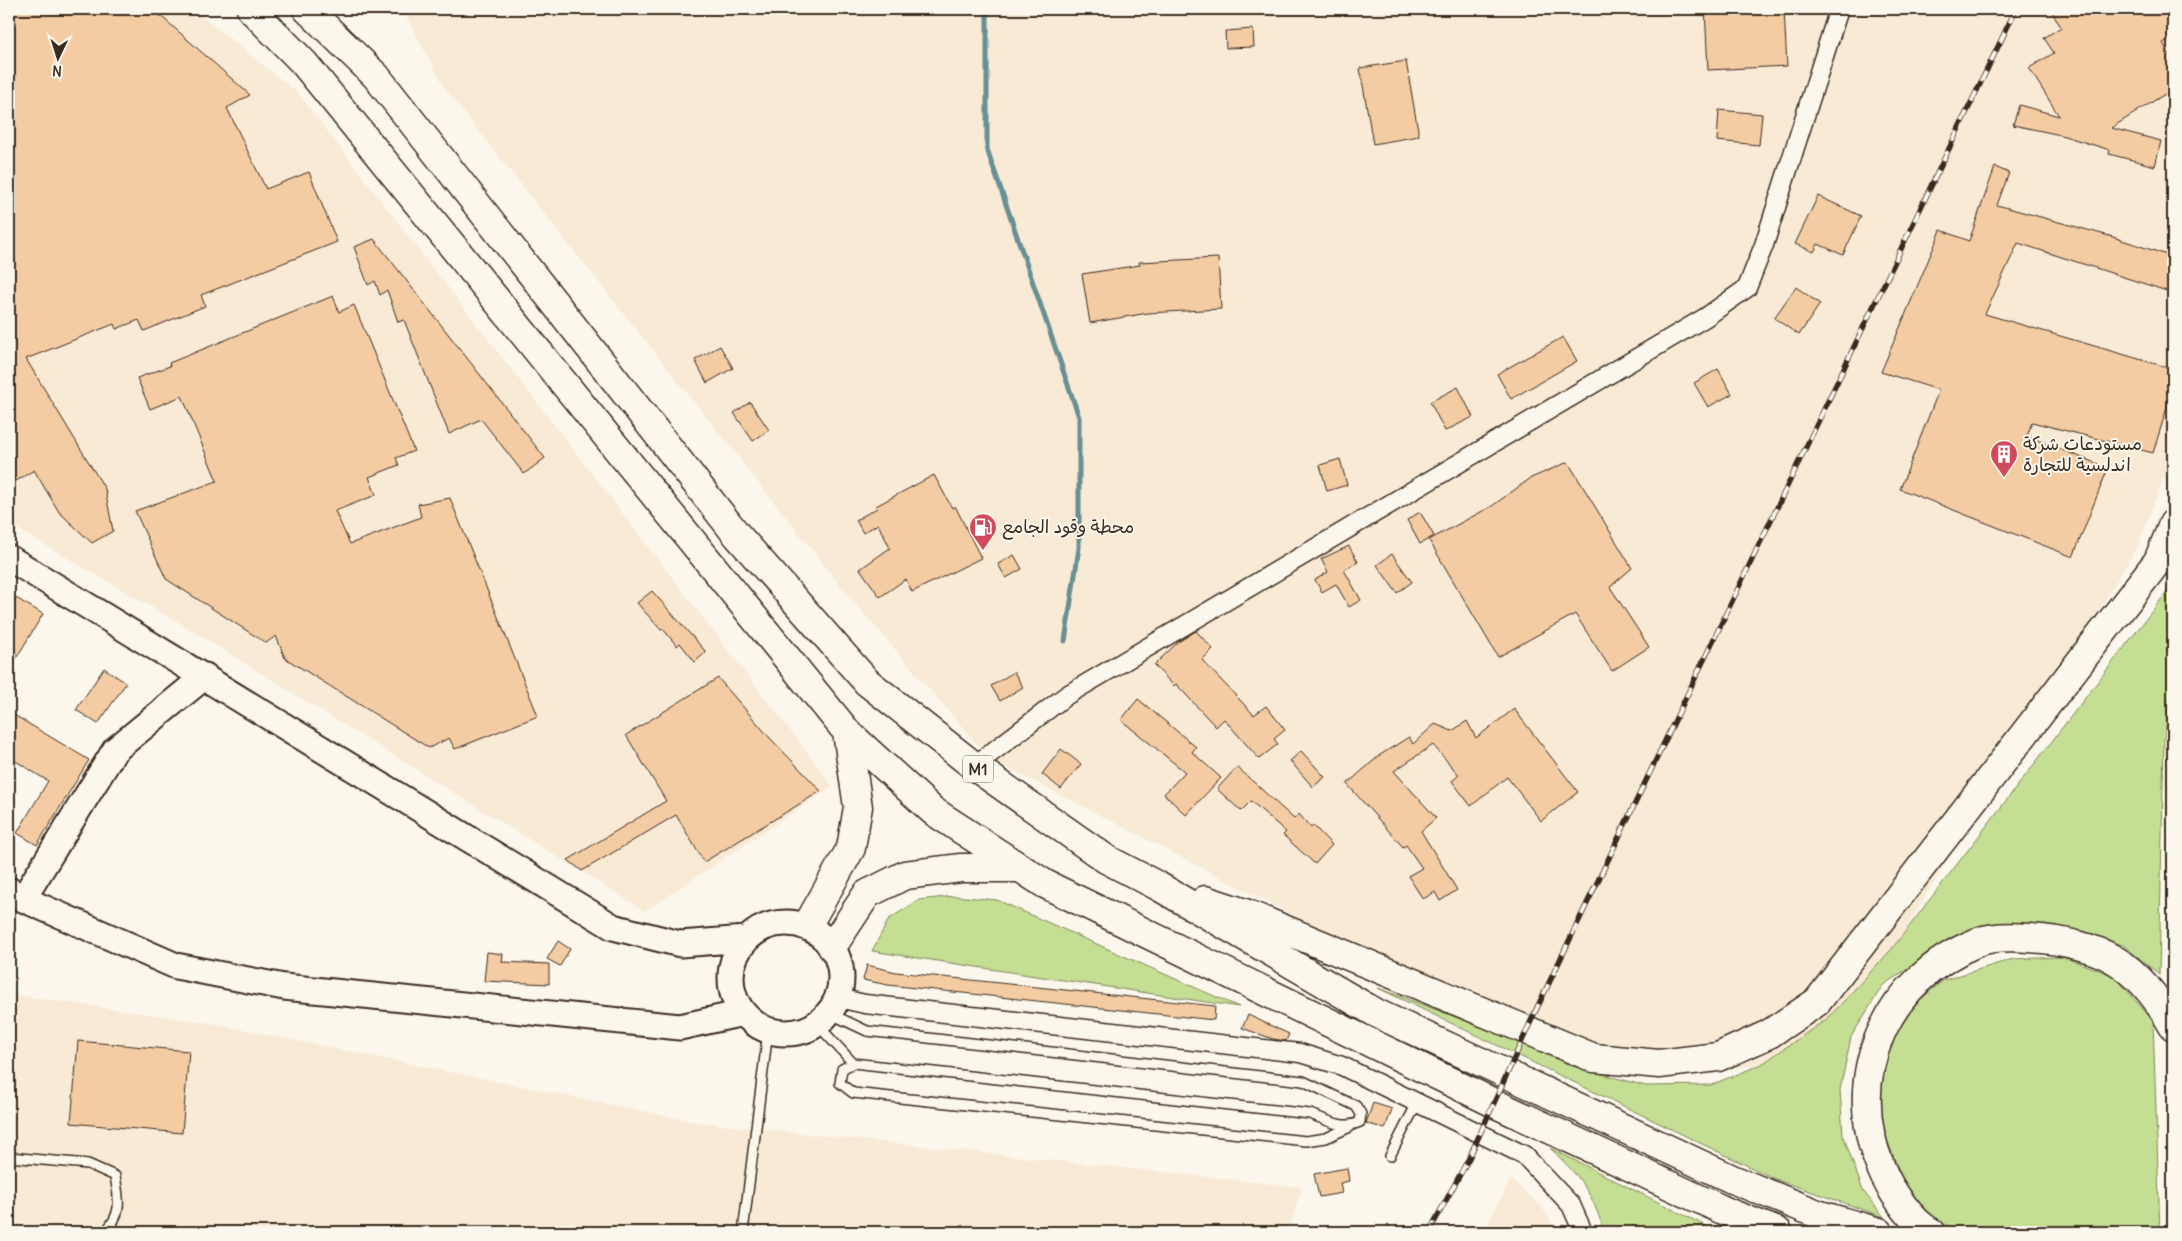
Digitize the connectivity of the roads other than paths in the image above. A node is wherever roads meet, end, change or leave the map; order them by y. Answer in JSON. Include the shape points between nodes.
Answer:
{"nodes":[{"id":1,"x":251,"y":9,"type":"edge"},
{"id":2,"x":306,"y":9,"type":"edge"},
{"id":3,"x":1839,"y":9,"type":"edge"},
{"id":4,"x":2173,"y":524,"type":"edge"},
{"id":5,"x":9,"y":558,"type":"edge"},
{"id":6,"x":205,"y":676,"type":"junction"},
{"id":7,"x":847,"y":732,"type":"junction"},
{"id":8,"x":974,"y":766,"type":"junction"},
{"id":9,"x":1019,"y":868,"type":"junction"},
{"id":10,"x":1158,"y":886,"type":"junction"},
{"id":11,"x":16,"y":894,"type":"edge"},
{"id":12,"x":807,"y":926,"type":"junction"},
{"id":13,"x":746,"y":939,"type":"junction"},
{"id":14,"x":832,"y":947,"type":"junction"},
{"id":15,"x":828,"y":1012,"type":"junction"},
{"id":16,"x":743,"y":1013,"type":"junction"},
{"id":17,"x":2173,"y":1026,"type":"edge"},
{"id":18,"x":768,"y":1030,"type":"junction"},
{"id":19,"x":854,"y":1063,"type":"junction"},
{"id":20,"x":1417,"y":1103,"type":"junction"},
{"id":21,"x":1351,"y":1127,"type":"junction"},
{"id":22,"x":1390,"y":1156,"type":"dead end"},
{"id":23,"x":9,"y":1157,"type":"edge"},
{"id":24,"x":1727,"y":1212,"type":"junction"},
{"id":25,"x":105,"y":1232,"type":"edge"},
{"id":26,"x":743,"y":1232,"type":"edge"},
{"id":27,"x":1583,"y":1232,"type":"edge"},
{"id":28,"x":1757,"y":1232,"type":"edge"},
{"id":29,"x":1778,"y":1232,"type":"edge"},
{"id":30,"x":1880,"y":1232,"type":"edge"},
{"id":31,"x":1931,"y":1232,"type":"edge"}],
"edges":[{"from":1,"to":7,"type":"highway","via":[[304,62]]},
{"from":2,"to":8,"type":"highway","number":"M1","via":[[376,76],[737,535],[867,682]]},
{"from":3,"to":8,"type":"street","via":[[1764,245],[1747,288],[1706,317],[1067,695]]},
{"from":4,"to":10,"type":"highway","via":[[2158,561],[1817,1002],[1769,1034],[1718,1057],[1658,1064],[1594,1058],[1245,913]]},
{"from":5,"to":6,"type":"street"},
{"from":6,"to":11,"type":"street","via":[[115,750]]},
{"from":6,"to":13,"type":"street","via":[[613,927],[680,944]]},
{"from":7,"to":9,"type":"highway","via":[[934,811]]},
{"from":7,"to":12,"type":"highway","via":[[858,807],[851,848]]},
{"from":8,"to":10,"type":"highway","number":"M1","via":[[1106,859]]},
{"from":9,"to":14,"type":"highway","via":[[961,868],[905,876],[867,894]]},
{"from":9,"to":24,"type":"highway","via":[[1045,884],[1321,1019]]},
{"from":10,"to":30,"type":"highway","number":"M1","via":[[1376,1013],[1732,1179],[1820,1215]]},
{"from":11,"to":16,"type":"street","via":[[176,966],[284,987],[680,1027]]},
{"from":12,"to":13,"type":"street","via":[[791,922],[774,923]]},
{"from":12,"to":14,"type":"street"},
{"from":13,"to":16,"type":"street","via":[[736,952],[730,984],[734,1000]]},
{"from":14,"to":15,"type":"street","via":[[840,963],[842,981]]},
{"from":15,"to":18,"type":"street","via":[[801,1031],[784,1033]]},
{"from":15,"to":19,"type":"lane"},
{"from":15,"to":20,"type":"street","via":[[865,1004],[1300,1053],[1342,1066]]},
{"from":15,"to":21,"type":"lane","via":[[867,1031],[1303,1081],[1356,1106],[1361,1114],[1360,1122]]},
{"from":16,"to":18,"type":"street","via":[[754,1024]]},
{"from":17,"to":31,"type":"highway","via":[[2143,981],[2121,962],[2095,949],[2054,940],[1980,941],[1950,955],[1926,973],[1903,994],[1887,1020],[1872,1052],[1866,1080],[1872,1147],[1886,1180],[1902,1204]]},
{"from":18,"to":26,"type":"lane"},
{"from":19,"to":21,"type":"lane","via":[[1310,1114]]},
{"from":19,"to":21,"type":"lane","via":[[842,1069],[840,1083],[853,1093],[1306,1140],[1326,1138]]},
{"from":20,"to":22,"type":"lane"},
{"from":20,"to":27,"type":"street","via":[[1524,1155],[1571,1205]]},
{"from":23,"to":25,"type":"lane","via":[[88,1164],[115,1176],[120,1205]]},
{"from":24,"to":28,"type":"highway"},
{"from":24,"to":29,"type":"highway"}]}
